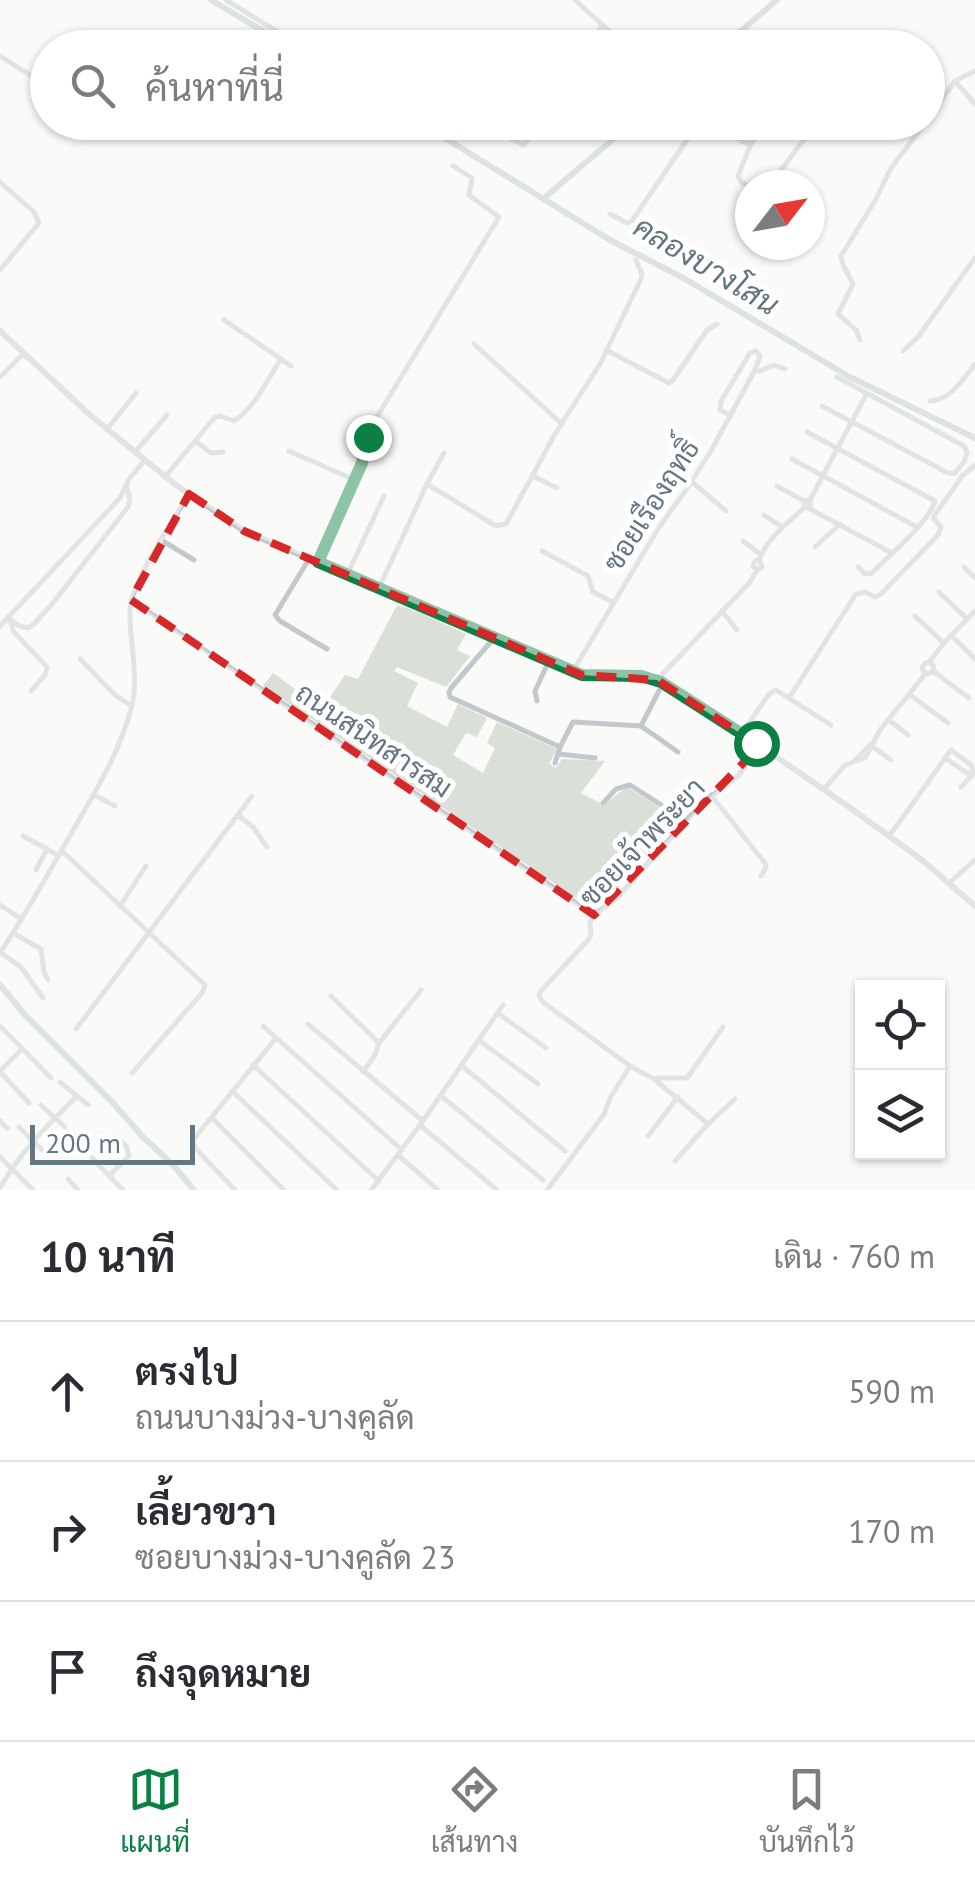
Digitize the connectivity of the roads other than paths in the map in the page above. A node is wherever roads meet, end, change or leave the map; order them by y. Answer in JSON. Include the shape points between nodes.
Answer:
{"nodes":[{"id":1,"x":226,"y":0,"type":"edge"},
{"id":2,"x":576,"y":0,"type":"edge"},
{"id":3,"x":602,"y":25,"type":"junction"},
{"id":4,"x":275,"y":30,"type":"edge"},
{"id":5,"x":599,"y":30,"type":"edge"},
{"id":6,"x":608,"y":30,"type":"edge"},
{"id":7,"x":0,"y":56,"type":"edge"},
{"id":8,"x":975,"y":70,"type":"edge"},
{"id":9,"x":30,"y":75,"type":"edge"},
{"id":10,"x":955,"y":82,"type":"junction"},
{"id":11,"x":945,"y":95,"type":"edge"},
{"id":12,"x":975,"y":104,"type":"edge"},
{"id":13,"x":687,"y":140,"type":"edge"},
{"id":14,"x":741,"y":140,"type":"edge"},
{"id":15,"x":754,"y":140,"type":"edge"},
{"id":16,"x":804,"y":140,"type":"edge"},
{"id":17,"x":910,"y":140,"type":"edge"},
{"id":18,"x":751,"y":144,"type":"junction"},
{"id":19,"x":453,"y":166,"type":"dead end"},
{"id":20,"x":740,"y":170,"type":"edge"},
{"id":21,"x":781,"y":170,"type":"edge"},
{"id":22,"x":0,"y":182,"type":"edge"},
{"id":23,"x":8,"y":188,"type":"junction"},
{"id":24,"x":0,"y":197,"type":"edge"},
{"id":25,"x":610,"y":214,"type":"dead end"},
{"id":26,"x":975,"y":258,"type":"edge"},
{"id":27,"x":636,"y":260,"type":"dead end"},
{"id":28,"x":0,"y":270,"type":"edge"},
{"id":29,"x":224,"y":320,"type":"dead end"},
{"id":30,"x":717,"y":324,"type":"dead end"},
{"id":31,"x":0,"y":332,"type":"edge"},
{"id":32,"x":860,"y":340,"type":"dead end"},
{"id":33,"x":474,"y":344,"type":"dead end"},
{"id":34,"x":606,"y":350,"type":"junction"},
{"id":35,"x":902,"y":351,"type":"dead end"},
{"id":36,"x":24,"y":353,"type":"junction"},
{"id":37,"x":280,"y":360,"type":"junction"},
{"id":38,"x":975,"y":364,"type":"edge"},
{"id":39,"x":291,"y":366,"type":"dead end"},
{"id":40,"x":785,"y":369,"type":"dead end"},
{"id":41,"x":755,"y":370,"type":"junction"},
{"id":42,"x":0,"y":376,"type":"edge"},
{"id":43,"x":837,"y":378,"type":"dead end"},
{"id":44,"x":136,"y":393,"type":"dead end"},
{"id":45,"x":866,"y":394,"type":"junction"},
{"id":46,"x":930,"y":402,"type":"dead end"},
{"id":47,"x":822,"y":406,"type":"dead end"},
{"id":48,"x":167,"y":415,"type":"dead end"},
{"id":49,"x":731,"y":416,"type":"junction"},
{"id":50,"x":852,"y":422,"type":"junction"},
{"id":51,"x":562,"y":424,"type":"junction"},
{"id":52,"x":107,"y":429,"type":"junction"},
{"id":53,"x":807,"y":432,"type":"dead end"},
{"id":54,"x":195,"y":442,"type":"junction"},
{"id":55,"x":837,"y":448,"type":"junction"},
{"id":56,"x":289,"y":451,"type":"dead end"},
{"id":57,"x":136,"y":452,"type":"junction"},
{"id":58,"x":223,"y":452,"type":"dead end"},
{"id":59,"x":444,"y":453,"type":"dead end"},
{"id":60,"x":792,"y":459,"type":"dead end"},
{"id":61,"x":144,"y":460,"type":"junction"},
{"id":62,"x":974,"y":466,"type":"edge"},
{"id":63,"x":165,"y":476,"type":"junction"},
{"id":64,"x":533,"y":476,"type":"junction"},
{"id":65,"x":823,"y":476,"type":"junction"},
{"id":66,"x":355,"y":480,"type":"junction"},
{"id":67,"x":692,"y":482,"type":"junction"},
{"id":68,"x":428,"y":484,"type":"junction"},
{"id":69,"x":777,"y":486,"type":"dead end"},
{"id":70,"x":126,"y":488,"type":"junction"},
{"id":71,"x":558,"y":488,"type":"dead end"},
{"id":72,"x":189,"y":494,"type":"junction"},
{"id":73,"x":384,"y":496,"type":"dead end"},
{"id":74,"x":807,"y":504,"type":"junction"},
{"id":75,"x":726,"y":511,"type":"dead end"},
{"id":76,"x":764,"y":516,"type":"dead end"},
{"id":77,"x":840,"y":524,"type":"junction"},
{"id":78,"x":917,"y":527,"type":"junction"},
{"id":79,"x":782,"y":528,"type":"junction"},
{"id":80,"x":162,"y":540,"type":"junction"},
{"id":81,"x":744,"y":541,"type":"dead end"},
{"id":82,"x":815,"y":547,"type":"dead end"},
{"id":83,"x":542,"y":551,"type":"dead end"},
{"id":84,"x":892,"y":553,"type":"junction"},
{"id":85,"x":760,"y":557,"type":"junction"},
{"id":86,"x":309,"y":558,"type":"junction"},
{"id":87,"x":194,"y":560,"type":"dead end"},
{"id":88,"x":318,"y":562,"type":"junction"},
{"id":89,"x":858,"y":567,"type":"dead end"},
{"id":90,"x":964,"y":567,"type":"dead end"},
{"id":91,"x":347,"y":575,"type":"junction"},
{"id":92,"x":975,"y":578,"type":"edge"},
{"id":93,"x":379,"y":588,"type":"junction"},
{"id":94,"x":940,"y":592,"type":"dead end"},
{"id":95,"x":131,"y":600,"type":"junction"},
{"id":96,"x":614,"y":603,"type":"junction"},
{"id":97,"x":722,"y":611,"type":"junction"},
{"id":98,"x":975,"y":612,"type":"edge"},
{"id":99,"x":915,"y":616,"type":"dead end"},
{"id":100,"x":6,"y":618,"type":"edge"},
{"id":101,"x":967,"y":618,"type":"junction"},
{"id":102,"x":0,"y":626,"type":"edge"},
{"id":103,"x":737,"y":630,"type":"dead end"},
{"id":104,"x":951,"y":635,"type":"junction"},
{"id":105,"x":494,"y":638,"type":"junction"},
{"id":106,"x":944,"y":643,"type":"junction"},
{"id":107,"x":327,"y":650,"type":"dead end"},
{"id":108,"x":80,"y":659,"type":"dead end"},
{"id":109,"x":975,"y":659,"type":"edge"},
{"id":110,"x":549,"y":661,"type":"junction"},
{"id":111,"x":573,"y":671,"type":"junction"},
{"id":112,"x":930,"y":672,"type":"junction"},
{"id":113,"x":660,"y":682,"type":"junction"},
{"id":114,"x":30,"y":691,"type":"dead end"},
{"id":115,"x":910,"y":694,"type":"junction"},
{"id":116,"x":789,"y":698,"type":"junction"},
{"id":117,"x":968,"y":698,"type":"dead end"},
{"id":118,"x":536,"y":701,"type":"dead end"},
{"id":119,"x":132,"y":706,"type":"junction"},
{"id":120,"x":889,"y":720,"type":"junction"},
{"id":121,"x":948,"y":723,"type":"dead end"},
{"id":122,"x":831,"y":725,"type":"dead end"},
{"id":123,"x":640,"y":726,"type":"junction"},
{"id":124,"x":742,"y":734,"type":"junction"},
{"id":125,"x":908,"y":735,"type":"dead end"},
{"id":126,"x":872,"y":744,"type":"junction"},
{"id":127,"x":760,"y":746,"type":"junction"},
{"id":128,"x":559,"y":750,"type":"junction"},
{"id":129,"x":678,"y":752,"type":"dead end"},
{"id":130,"x":596,"y":758,"type":"dead end"},
{"id":131,"x":945,"y":758,"type":"junction"},
{"id":132,"x":891,"y":760,"type":"dead end"},
{"id":133,"x":555,"y":764,"type":"dead end"},
{"id":134,"x":974,"y":772,"type":"edge"},
{"id":135,"x":961,"y":788,"type":"dead end"},
{"id":136,"x":824,"y":789,"type":"junction"},
{"id":137,"x":94,"y":795,"type":"junction"},
{"id":138,"x":711,"y":795,"type":"junction"},
{"id":139,"x":252,"y":796,"type":"dead end"},
{"id":140,"x":603,"y":803,"type":"dead end"},
{"id":141,"x":115,"y":806,"type":"dead end"},
{"id":142,"x":238,"y":815,"type":"junction"},
{"id":143,"x":685,"y":820,"type":"junction"},
{"id":144,"x":23,"y":836,"type":"dead end"},
{"id":145,"x":890,"y":836,"type":"junction"},
{"id":146,"x":267,"y":846,"type":"dead end"},
{"id":147,"x":47,"y":849,"type":"junction"},
{"id":148,"x":60,"y":854,"type":"junction"},
{"id":149,"x":975,"y":860,"type":"edge"},
{"id":150,"x":146,"y":866,"type":"dead end"},
{"id":151,"x":36,"y":870,"type":"dead end"},
{"id":152,"x":761,"y":876,"type":"dead end"},
{"id":153,"x":949,"y":883,"type":"junction"},
{"id":154,"x":0,"y":905,"type":"edge"},
{"id":155,"x":120,"y":906,"type":"junction"},
{"id":156,"x":975,"y":906,"type":"edge"},
{"id":157,"x":594,"y":915,"type":"junction"},
{"id":158,"x":22,"y":918,"type":"junction"},
{"id":159,"x":13,"y":933,"type":"junction"},
{"id":160,"x":150,"y":933,"type":"junction"},
{"id":161,"x":0,"y":952,"type":"edge"},
{"id":162,"x":48,"y":980,"type":"dead end"},
{"id":163,"x":421,"y":990,"type":"dead end"},
{"id":164,"x":330,"y":996,"type":"dead end"},
{"id":165,"x":43,"y":998,"type":"dead end"},
{"id":166,"x":503,"y":1006,"type":"dead end"},
{"id":167,"x":498,"y":1014,"type":"junction"},
{"id":168,"x":308,"y":1024,"type":"dead end"},
{"id":169,"x":263,"y":1026,"type":"dead end"},
{"id":170,"x":1,"y":1027,"type":"edge"},
{"id":171,"x":723,"y":1027,"type":"dead end"},
{"id":172,"x":76,"y":1029,"type":"dead end"},
{"id":173,"x":276,"y":1038,"type":"junction"},
{"id":174,"x":480,"y":1041,"type":"junction"},
{"id":175,"x":380,"y":1043,"type":"junction"},
{"id":176,"x":546,"y":1048,"type":"dead end"},
{"id":177,"x":22,"y":1049,"type":"junction"},
{"id":178,"x":253,"y":1065,"type":"junction"},
{"id":179,"x":462,"y":1066,"type":"junction"},
{"id":180,"x":630,"y":1066,"type":"junction"},
{"id":181,"x":0,"y":1071,"type":"edge"},
{"id":182,"x":363,"y":1072,"type":"junction"},
{"id":183,"x":132,"y":1073,"type":"dead end"},
{"id":184,"x":51,"y":1078,"type":"dead end"},
{"id":185,"x":654,"y":1078,"type":"junction"},
{"id":186,"x":60,"y":1082,"type":"dead end"},
{"id":187,"x":538,"y":1084,"type":"dead end"},
{"id":188,"x":232,"y":1091,"type":"junction"},
{"id":189,"x":77,"y":1096,"type":"junction"},
{"id":190,"x":441,"y":1096,"type":"junction"},
{"id":191,"x":678,"y":1097,"type":"junction"},
{"id":192,"x":734,"y":1099,"type":"dead end"},
{"id":193,"x":29,"y":1103,"type":"dead end"},
{"id":194,"x":41,"y":1105,"type":"dead end"},
{"id":195,"x":88,"y":1105,"type":"dead end"},
{"id":196,"x":211,"y":1117,"type":"junction"},
{"id":197,"x":55,"y":1118,"type":"junction"},
{"id":198,"x":0,"y":1121,"type":"edge"},
{"id":199,"x":422,"y":1123,"type":"junction"},
{"id":200,"x":708,"y":1124,"type":"junction"},
{"id":201,"x":19,"y":1127,"type":"dead end"},
{"id":202,"x":65,"y":1127,"type":"dead end"},
{"id":203,"x":6,"y":1128,"type":"dead end"},
{"id":204,"x":648,"y":1136,"type":"dead end"},
{"id":205,"x":118,"y":1138,"type":"dead end"},
{"id":206,"x":33,"y":1140,"type":"junction"},
{"id":207,"x":42,"y":1150,"type":"dead end"},
{"id":208,"x":565,"y":1152,"type":"dead end"},
{"id":209,"x":400,"y":1153,"type":"junction"},
{"id":210,"x":0,"y":1156,"type":"edge"},
{"id":211,"x":92,"y":1158,"type":"dead end"},
{"id":212,"x":676,"y":1160,"type":"dead end"},
{"id":213,"x":12,"y":1168,"type":"junction"},
{"id":214,"x":110,"y":1175,"type":"junction"},
{"id":215,"x":68,"y":1179,"type":"dead end"},
{"id":216,"x":379,"y":1180,"type":"junction"},
{"id":217,"x":543,"y":1180,"type":"dead end"},
{"id":218,"x":0,"y":1188,"type":"edge"},
{"id":219,"x":33,"y":1190,"type":"edge"},
{"id":220,"x":78,"y":1190,"type":"edge"},
{"id":221,"x":123,"y":1190,"type":"edge"},
{"id":222,"x":235,"y":1190,"type":"edge"},
{"id":223,"x":284,"y":1190,"type":"edge"},
{"id":224,"x":337,"y":1190,"type":"edge"},
{"id":225,"x":371,"y":1190,"type":"edge"},
{"id":226,"x":438,"y":1190,"type":"edge"},
{"id":227,"x":497,"y":1190,"type":"edge"},
{"id":228,"x":547,"y":1190,"type":"edge"}],
"edges":[{"from":1,"to":4,"type":"street"},
{"from":2,"to":3,"type":"street"},
{"from":3,"to":5,"type":"street"},
{"from":3,"to":6,"type":"street"},
{"from":7,"to":9,"type":"street"},
{"from":8,"to":10,"type":"street"},
{"from":10,"to":11,"type":"street"},
{"from":10,"to":12,"type":"street"},
{"from":13,"to":25,"type":"street","via":[[632,221]]},
{"from":14,"to":18,"type":"street"},
{"from":15,"to":18,"type":"street"},
{"from":16,"to":21,"type":"street"},
{"from":17,"to":32,"type":"street","via":[[840,256],[853,284],[838,314]]},
{"from":18,"to":20,"type":"street"},
{"from":19,"to":66,"type":"street","via":[[472,178],[469,194],[499,217],[378,416]]},
{"from":22,"to":23,"type":"street"},
{"from":23,"to":24,"type":"street"},
{"from":23,"to":28,"type":"street","via":[[39,223]]},
{"from":26,"to":35,"type":"street"},
{"from":27,"to":34,"type":"street","via":[[641,279]]},
{"from":29,"to":37,"type":"street"},
{"from":30,"to":34,"type":"street","via":[[669,383]]},
{"from":31,"to":36,"type":"street"},
{"from":33,"to":51,"type":"street"},
{"from":34,"to":51,"type":"street"},
{"from":36,"to":42,"type":"street"},
{"from":36,"to":52,"type":"street"},
{"from":37,"to":39,"type":"street"},
{"from":37,"to":54,"type":"street","via":[[242,416],[217,416]]},
{"from":38,"to":46,"type":"street","via":[[947,396]]},
{"from":40,"to":41,"type":"street"},
{"from":41,"to":49,"type":"street","name":"ซอยเรืองฤทธิ์"},
{"from":41,"to":49,"type":"street","name":"ซอยเรืองฤทธิ์","via":[[756,351],[721,401],[720,410]]},
{"from":43,"to":45,"type":"street"},
{"from":44,"to":52,"type":"street"},
{"from":45,"to":50,"type":"street"},
{"from":45,"to":50,"type":"street","via":[[964,446],[964,462],[948,473]]},
{"from":47,"to":50,"type":"street"},
{"from":48,"to":57,"type":"street"},
{"from":49,"to":67,"type":"street","name":"ซอยเรืองฤทธิ์"},
{"from":50,"to":55,"type":"street"},
{"from":51,"to":64,"type":"street"},
{"from":52,"to":57,"type":"street"},
{"from":53,"to":55,"type":"street"},
{"from":54,"to":58,"type":"street"},
{"from":54,"to":63,"type":"street"},
{"from":55,"to":65,"type":"street"},
{"from":55,"to":78,"type":"street","via":[[933,500]]},
{"from":56,"to":66,"type":"street"},
{"from":57,"to":61,"type":"street"},
{"from":59,"to":68,"type":"street"},
{"from":60,"to":65,"type":"street"},
{"from":61,"to":63,"type":"street"},
{"from":61,"to":70,"type":"street"},
{"from":62,"to":116,"type":"street","via":[[934,516],[938,535],[881,594],[856,594]]},
{"from":63,"to":72,"type":"street"},
{"from":64,"to":68,"type":"street","via":[[500,527]]},
{"from":64,"to":71,"type":"street"},
{"from":65,"to":74,"type":"street"},
{"from":65,"to":78,"type":"street"},
{"from":66,"to":88,"type":"street"},
{"from":67,"to":75,"type":"street"},
{"from":67,"to":96,"type":"street","name":"ซอยเรืองฤทธิ์"},
{"from":68,"to":93,"type":"street"},
{"from":69,"to":74,"type":"street"},
{"from":70,"to":100,"type":"street"},
{"from":70,"to":100,"type":"street","via":[[128,508],[52,604],[28,628]]},
{"from":72,"to":80,"type":"street"},
{"from":72,"to":86,"type":"street","via":[[244,531]]},
{"from":73,"to":91,"type":"street"},
{"from":74,"to":77,"type":"street"},
{"from":74,"to":79,"type":"street"},
{"from":76,"to":79,"type":"street"},
{"from":77,"to":82,"type":"street"},
{"from":77,"to":84,"type":"street"},
{"from":78,"to":84,"type":"street"},
{"from":79,"to":85,"type":"street"},
{"from":80,"to":87,"type":"street"},
{"from":80,"to":95,"type":"street"},
{"from":81,"to":85,"type":"street"},
{"from":83,"to":96,"type":"street","via":[[588,576],[593,592]]},
{"from":84,"to":89,"type":"street","via":[[870,574]]},
{"from":85,"to":97,"type":"street","via":[[752,566],[757,570]]},
{"from":86,"to":88,"type":"street"},
{"from":86,"to":107,"type":"street","via":[[275,615]]},
{"from":88,"to":91,"type":"street"},
{"from":90,"to":92,"type":"street"},
{"from":91,"to":93,"type":"street"},
{"from":93,"to":105,"type":"street"},
{"from":94,"to":101,"type":"street"},
{"from":95,"to":119,"type":"street"},
{"from":95,"to":157,"type":"street","name":"ถนนสนิทสารสม"},
{"from":96,"to":111,"type":"street","name":"ซอยเรืองฤทธิ์"},
{"from":97,"to":103,"type":"street"},
{"from":97,"to":113,"type":"street"},
{"from":98,"to":101,"type":"street"},
{"from":99,"to":106,"type":"street"},
{"from":100,"to":102,"type":"street"},
{"from":100,"to":114,"type":"street","via":[[46,667]]},
{"from":101,"to":104,"type":"street"},
{"from":104,"to":106,"type":"street"},
{"from":104,"to":109,"type":"street"},
{"from":105,"to":110,"type":"street"},
{"from":105,"to":128,"type":"street","via":[[448,694]]},
{"from":106,"to":112,"type":"street","via":[[929,662]]},
{"from":108,"to":119,"type":"street"},
{"from":110,"to":111,"type":"street"},
{"from":110,"to":118,"type":"street"},
{"from":111,"to":113,"type":"street"},
{"from":112,"to":115,"type":"street"},
{"from":112,"to":117,"type":"street"},
{"from":113,"to":123,"type":"street"},
{"from":113,"to":124,"type":"street"},
{"from":115,"to":120,"type":"street"},
{"from":115,"to":121,"type":"street"},
{"from":116,"to":122,"type":"street"},
{"from":116,"to":124,"type":"street","via":[[776,690],[769,694]]},
{"from":119,"to":137,"type":"street"},
{"from":120,"to":125,"type":"street"},
{"from":120,"to":126,"type":"street"},
{"from":123,"to":128,"type":"street","via":[[574,722]]},
{"from":123,"to":129,"type":"street"},
{"from":124,"to":127,"type":"street"},
{"from":126,"to":132,"type":"street"},
{"from":126,"to":136,"type":"street","via":[[865,758],[841,768]]},
{"from":127,"to":136,"type":"street"},
{"from":127,"to":138,"type":"street","name":"ซอยเจ้าพระยา","via":[[738,776]]},
{"from":128,"to":130,"type":"street"},
{"from":128,"to":133,"type":"street"},
{"from":131,"to":134,"type":"street"},
{"from":131,"to":134,"type":"street","via":[[950,750]]},
{"from":131,"to":145,"type":"street"},
{"from":134,"to":135,"type":"street"},
{"from":136,"to":145,"type":"street"},
{"from":137,"to":141,"type":"street"},
{"from":137,"to":148,"type":"street"},
{"from":138,"to":143,"type":"street","name":"ซอยเจ้าพระยา"},
{"from":138,"to":152,"type":"street","via":[[765,863]]},
{"from":139,"to":142,"type":"street"},
{"from":140,"to":143,"type":"street","via":[[630,785]]},
{"from":142,"to":146,"type":"street"},
{"from":142,"to":160,"type":"street"},
{"from":143,"to":157,"type":"street","name":"ซอยเจ้าพระยา"},
{"from":144,"to":147,"type":"street"},
{"from":145,"to":153,"type":"street"},
{"from":147,"to":148,"type":"street"},
{"from":147,"to":151,"type":"street"},
{"from":148,"to":155,"type":"street"},
{"from":148,"to":158,"type":"street"},
{"from":149,"to":153,"type":"street"},
{"from":150,"to":155,"type":"street"},
{"from":153,"to":156,"type":"street"},
{"from":154,"to":158,"type":"street"},
{"from":155,"to":160,"type":"street"},
{"from":157,"to":180,"type":"street","name":"ซอยเจ้าพระยา","via":[[588,940],[539,996]]},
{"from":158,"to":159,"type":"street"},
{"from":159,"to":161,"type":"street"},
{"from":159,"to":162,"type":"street","via":[[41,949]]},
{"from":160,"to":172,"type":"street"},
{"from":160,"to":183,"type":"street","via":[[205,988]]},
{"from":161,"to":165,"type":"street","via":[[21,967]]},
{"from":163,"to":175,"type":"street"},
{"from":164,"to":175,"type":"street"},
{"from":166,"to":167,"type":"street"},
{"from":167,"to":174,"type":"street"},
{"from":167,"to":176,"type":"street"},
{"from":168,"to":182,"type":"street"},
{"from":169,"to":173,"type":"street"},
{"from":170,"to":177,"type":"street"},
{"from":171,"to":185,"type":"street","via":[[687,1078]]},
{"from":173,"to":178,"type":"street"},
{"from":173,"to":209,"type":"street"},
{"from":174,"to":179,"type":"street"},
{"from":174,"to":187,"type":"street"},
{"from":175,"to":182,"type":"street"},
{"from":177,"to":181,"type":"street"},
{"from":177,"to":184,"type":"street"},
{"from":178,"to":188,"type":"street"},
{"from":178,"to":216,"type":"street"},
{"from":179,"to":190,"type":"street"},
{"from":179,"to":208,"type":"street"},
{"from":180,"to":185,"type":"street"},
{"from":180,"to":228,"type":"street","via":[[604,1114]]},
{"from":181,"to":193,"type":"street"},
{"from":182,"to":199,"type":"street"},
{"from":185,"to":191,"type":"street"},
{"from":186,"to":189,"type":"street"},
{"from":188,"to":196,"type":"street"},
{"from":188,"to":224,"type":"street"},
{"from":189,"to":195,"type":"street"},
{"from":189,"to":197,"type":"street"},
{"from":190,"to":199,"type":"street"},
{"from":190,"to":217,"type":"street"},
{"from":191,"to":200,"type":"street"},
{"from":191,"to":204,"type":"street"},
{"from":192,"to":200,"type":"street"},
{"from":194,"to":197,"type":"street"},
{"from":196,"to":222,"type":"street","via":[[192,1144]]},
{"from":196,"to":223,"type":"street"},
{"from":197,"to":202,"type":"street"},
{"from":197,"to":206,"type":"street"},
{"from":198,"to":203,"type":"street"},
{"from":199,"to":209,"type":"street"},
{"from":199,"to":227,"type":"street"},
{"from":200,"to":212,"type":"street"},
{"from":201,"to":206,"type":"street"},
{"from":205,"to":214,"type":"street","via":[[129,1156]]},
{"from":206,"to":207,"type":"street"},
{"from":206,"to":213,"type":"street"},
{"from":209,"to":216,"type":"street"},
{"from":209,"to":226,"type":"street"},
{"from":210,"to":213,"type":"street"},
{"from":211,"to":214,"type":"street"},
{"from":213,"to":218,"type":"street"},
{"from":213,"to":219,"type":"street"},
{"from":214,"to":221,"type":"street"},
{"from":215,"to":220,"type":"street"},
{"from":216,"to":225,"type":"street"}]}
